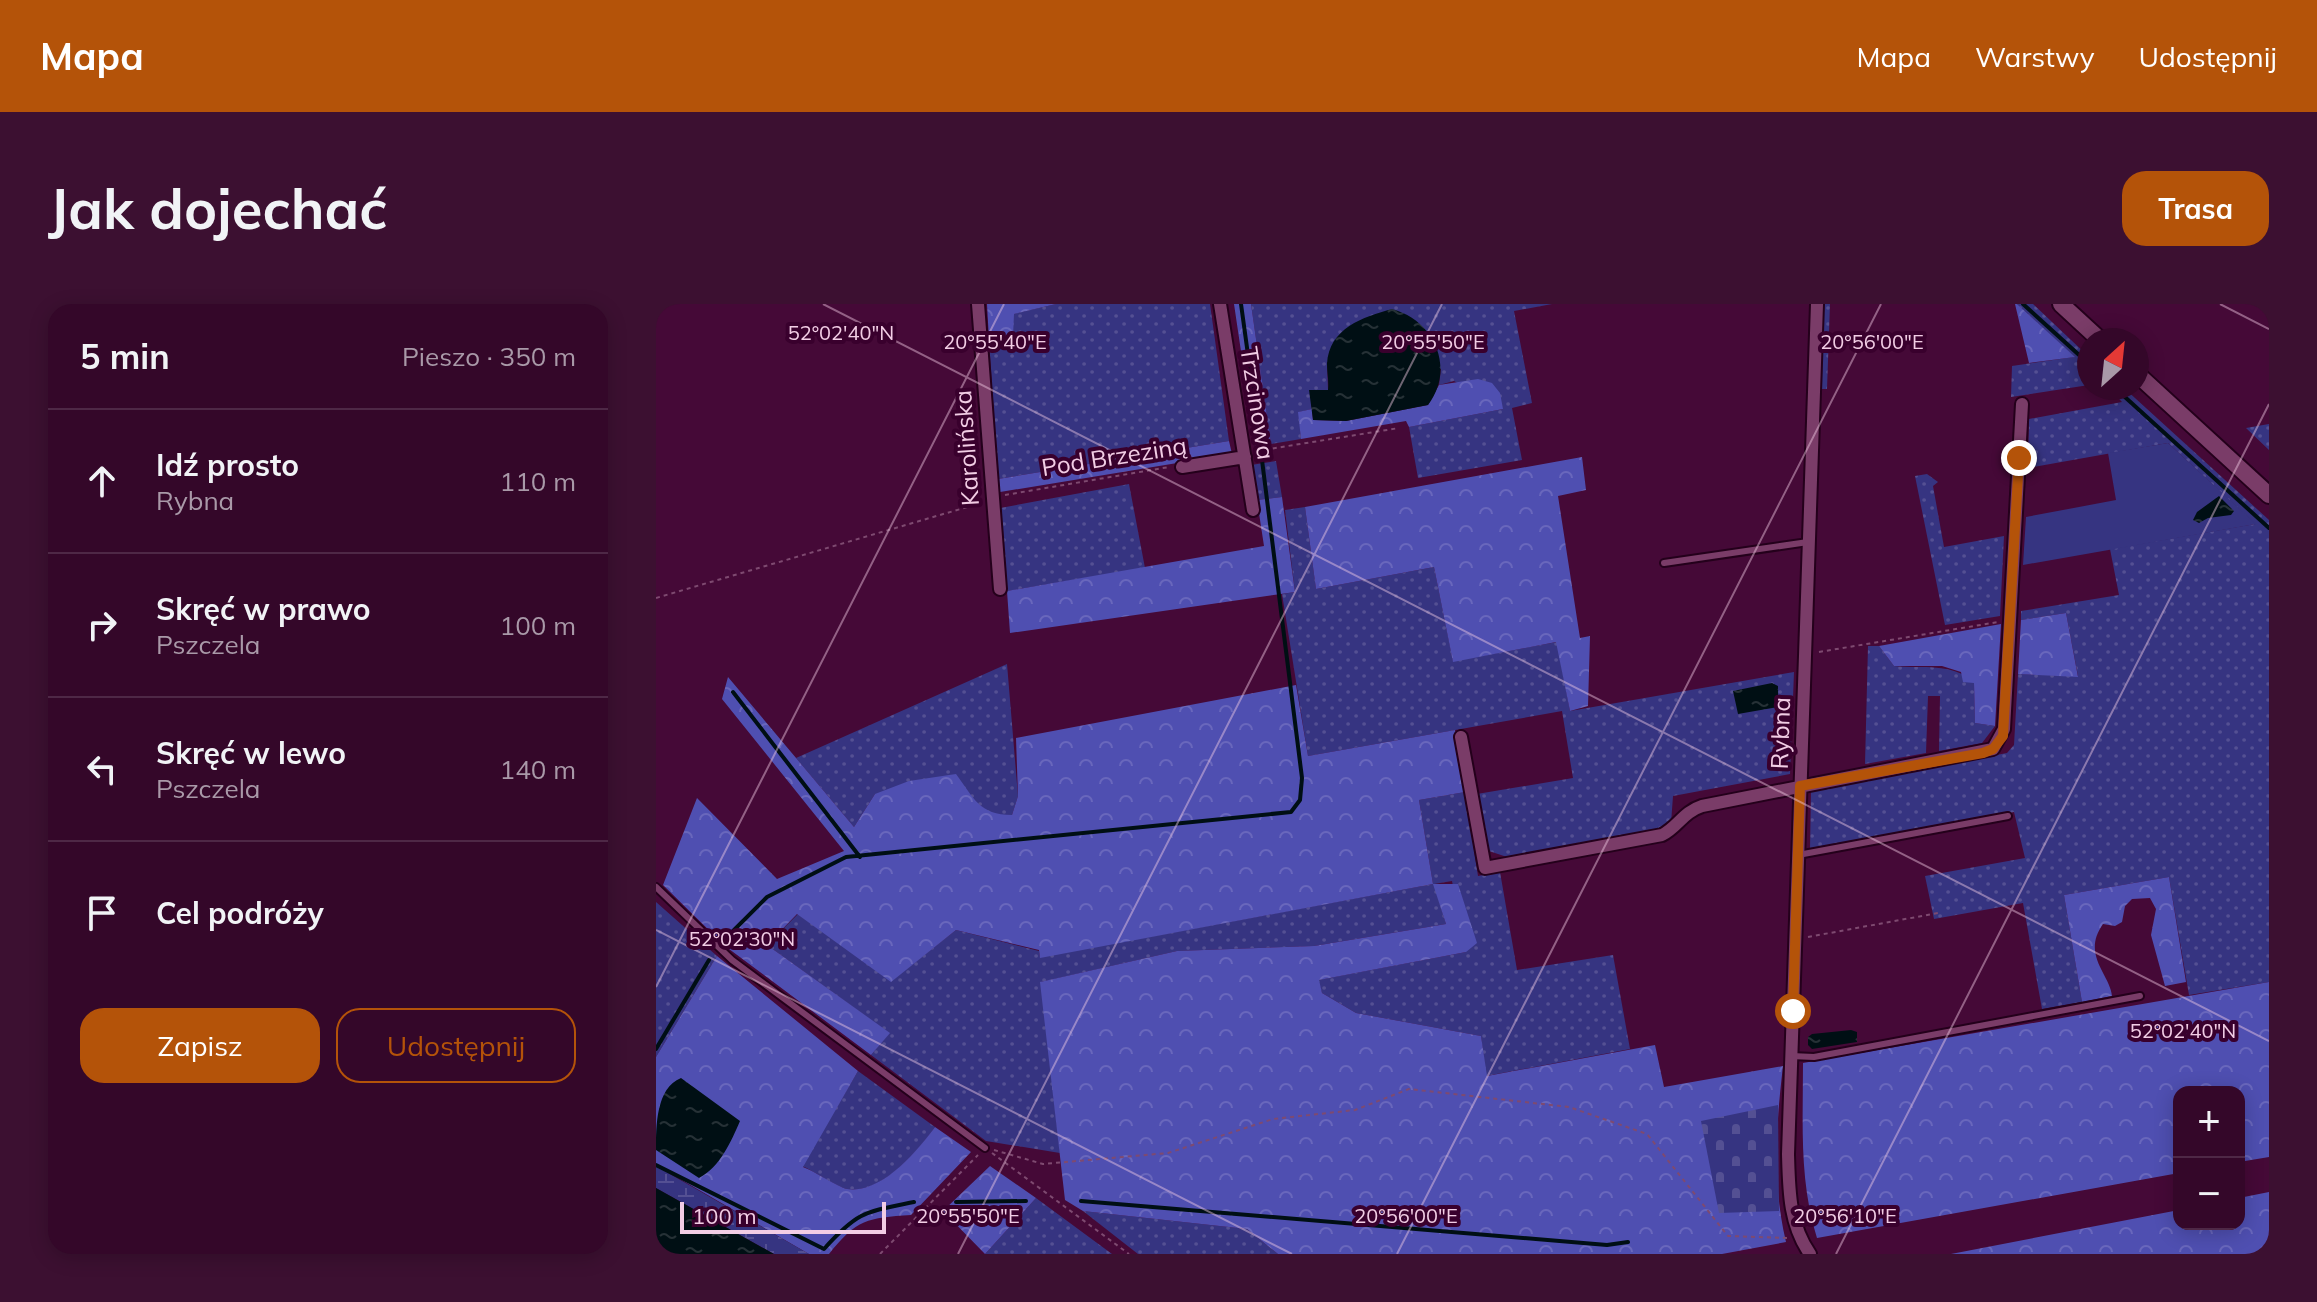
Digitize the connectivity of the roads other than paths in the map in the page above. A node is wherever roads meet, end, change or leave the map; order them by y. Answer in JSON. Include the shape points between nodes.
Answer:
{"nodes":[{"id":1,"x":978,"y":304,"type":"edge"},
{"id":2,"x":1220,"y":304,"type":"edge"},
{"id":3,"x":1817,"y":304,"type":"edge"},
{"id":4,"x":2061,"y":304,"type":"edge"},
{"id":5,"x":2087,"y":328,"type":"edge"},
{"id":6,"x":2149,"y":385,"type":"edge"},
{"id":7,"x":2022,"y":404,"type":"dead end"},
{"id":8,"x":1244,"y":455,"type":"junction"},
{"id":9,"x":1182,"y":467,"type":"road end"},
{"id":10,"x":2269,"y":495,"type":"edge"},
{"id":11,"x":1253,"y":510,"type":"dead end"},
{"id":12,"x":1808,"y":542,"type":"junction"},
{"id":13,"x":1664,"y":563,"type":"dead end"},
{"id":14,"x":1000,"y":589,"type":"dead end"},
{"id":15,"x":1461,"y":737,"type":"dead end"},
{"id":16,"x":1800,"y":786,"type":"junction"},
{"id":17,"x":2008,"y":816,"type":"dead end"},
{"id":18,"x":1798,"y":855,"type":"junction"},
{"id":19,"x":656,"y":887,"type":"edge"},
{"id":20,"x":2140,"y":996,"type":"dead end"},
{"id":21,"x":1791,"y":1056,"type":"junction"},
{"id":22,"x":985,"y":1148,"type":"road end"},
{"id":23,"x":1810,"y":1254,"type":"edge"}],
"edges":[{"from":1,"to":14,"type":"street","name":"Karolińska"},
{"from":2,"to":8,"type":"street","name":"Trzcinowa"},
{"from":3,"to":12,"type":"street","name":"Rybna"},
{"from":4,"to":5,"type":"street"},
{"from":6,"to":10,"type":"street"},
{"from":7,"to":16,"type":"street","via":[[2004,729],[1993,749]]},
{"from":8,"to":9,"type":"street","name":"Pod Brzeziną"},
{"from":8,"to":11,"type":"street","name":"Trzcinowa"},
{"from":12,"to":13,"type":"lane"},
{"from":12,"to":16,"type":"street","name":"Rybna"},
{"from":15,"to":16,"type":"street","via":[[1485,868],[1662,835],[1682,815],[1702,806]]},
{"from":16,"to":18,"type":"street","name":"Rybna"},
{"from":17,"to":18,"type":"lane"},
{"from":18,"to":21,"type":"street","name":"Rybna"},
{"from":19,"to":22,"type":"lane","via":[[732,960]]},
{"from":20,"to":21,"type":"lane","via":[[1814,1057]]},
{"from":21,"to":23,"type":"street","name":"Rybna","via":[[1789,1201]]}]}
